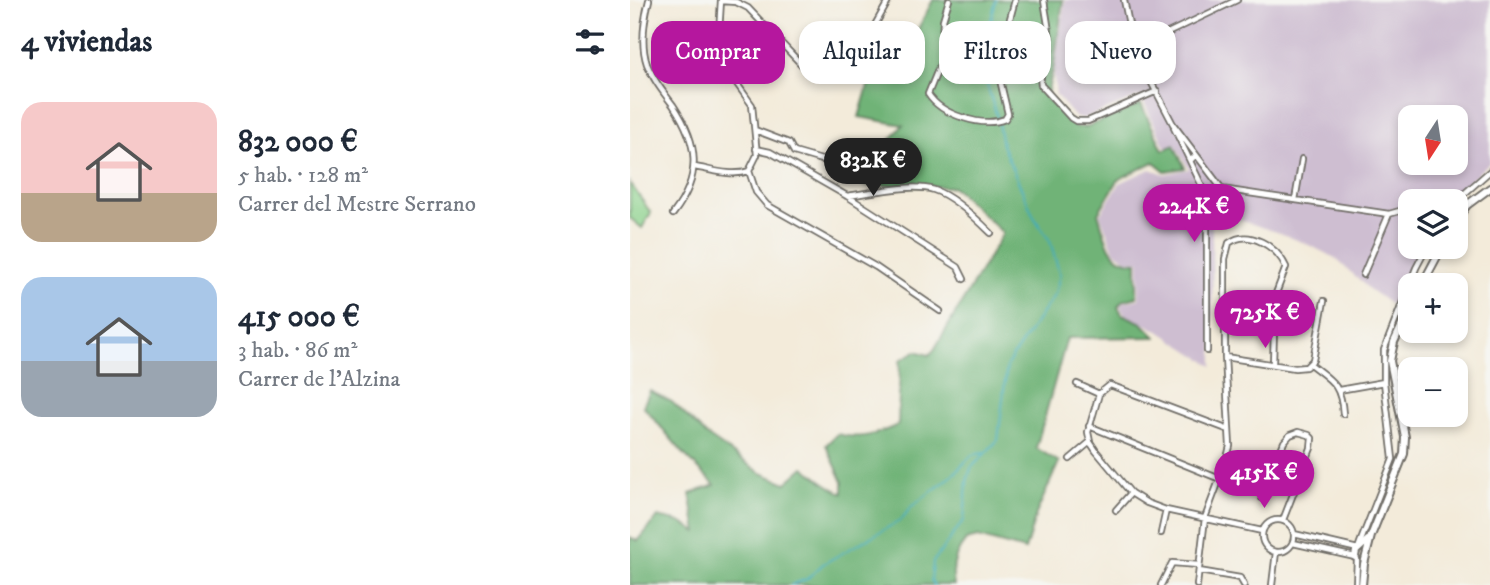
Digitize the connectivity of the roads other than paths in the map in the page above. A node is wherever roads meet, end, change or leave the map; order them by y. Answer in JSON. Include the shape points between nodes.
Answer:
{"nodes":[{"id":1,"x":649,"y":0,"type":"edge"},
{"id":2,"x":721,"y":0,"type":"edge"},
{"id":3,"x":889,"y":0,"type":"edge"},
{"id":4,"x":949,"y":0,"type":"edge"},
{"id":5,"x":1015,"y":0,"type":"edge"},
{"id":6,"x":1044,"y":0,"type":"edge"},
{"id":7,"x":1124,"y":0,"type":"edge"},
{"id":8,"x":1237,"y":0,"type":"edge"},
{"id":9,"x":1128,"y":21,"type":"edge"},
{"id":10,"x":1176,"y":29,"type":"edge"},
{"id":11,"x":1153,"y":84,"type":"edge"},
{"id":12,"x":1157,"y":91,"type":"junction"},
{"id":13,"x":1172,"y":124,"type":"junction"},
{"id":14,"x":754,"y":129,"type":"junction"},
{"id":15,"x":757,"y":149,"type":"junction"},
{"id":16,"x":1196,"y":155,"type":"junction"},
{"id":17,"x":1302,"y":159,"type":"dead end"},
{"id":18,"x":1190,"y":161,"type":"junction"},
{"id":19,"x":695,"y":167,"type":"junction"},
{"id":20,"x":849,"y":167,"type":"dead end"},
{"id":21,"x":749,"y":171,"type":"junction"},
{"id":22,"x":1490,"y":171,"type":"edge"},
{"id":23,"x":1490,"y":188,"type":"edge"},
{"id":24,"x":1222,"y":189,"type":"junction"},
{"id":25,"x":1468,"y":191,"type":"edge"},
{"id":26,"x":847,"y":196,"type":"junction"},
{"id":27,"x":1295,"y":200,"type":"junction"},
{"id":28,"x":1468,"y":204,"type":"edge"},
{"id":29,"x":1398,"y":211,"type":"edge"},
{"id":30,"x":673,"y":214,"type":"dead end"},
{"id":31,"x":1389,"y":214,"type":"junction"},
{"id":32,"x":1225,"y":219,"type":"dead end"},
{"id":33,"x":991,"y":233,"type":"dead end"},
{"id":34,"x":1422,"y":259,"type":"edge"},
{"id":35,"x":1363,"y":275,"type":"dead end"},
{"id":36,"x":964,"y":279,"type":"dead end"},
{"id":37,"x":1324,"y":301,"type":"dead end"},
{"id":38,"x":940,"y":311,"type":"dead end"},
{"id":39,"x":1398,"y":335,"type":"edge"},
{"id":40,"x":1207,"y":351,"type":"dead end"},
{"id":41,"x":1225,"y":357,"type":"junction"},
{"id":42,"x":1273,"y":364,"type":"junction"},
{"id":43,"x":1310,"y":364,"type":"junction"},
{"id":44,"x":1384,"y":382,"type":"junction"},
{"id":45,"x":1077,"y":384,"type":"dead end"},
{"id":46,"x":1339,"y":390,"type":"junction"},
{"id":47,"x":1099,"y":394,"type":"junction"},
{"id":48,"x":1343,"y":414,"type":"dead end"},
{"id":49,"x":1088,"y":426,"type":"junction"},
{"id":50,"x":1229,"y":430,"type":"junction"},
{"id":51,"x":1090,"y":443,"type":"junction"},
{"id":52,"x":1070,"y":459,"type":"dead end"},
{"id":53,"x":1220,"y":479,"type":"junction"},
{"id":54,"x":1131,"y":493,"type":"junction"},
{"id":55,"x":1262,"y":498,"type":"dead end"},
{"id":56,"x":1116,"y":510,"type":"dead end"},
{"id":57,"x":1167,"y":510,"type":"junction"},
{"id":58,"x":1205,"y":518,"type":"junction"},
{"id":59,"x":1283,"y":520,"type":"junction"},
{"id":60,"x":1262,"y":531,"type":"junction"},
{"id":61,"x":1161,"y":533,"type":"dead end"},
{"id":62,"x":1294,"y":534,"type":"junction"},
{"id":63,"x":1371,"y":536,"type":"junction"},
{"id":64,"x":1293,"y":543,"type":"junction"},
{"id":65,"x":1358,"y":549,"type":"junction"},
{"id":66,"x":1276,"y":552,"type":"junction"},
{"id":67,"x":1366,"y":555,"type":"junction"},
{"id":68,"x":1356,"y":558,"type":"junction"},
{"id":69,"x":1199,"y":568,"type":"junction"},
{"id":70,"x":1363,"y":571,"type":"junction"},
{"id":71,"x":1161,"y":585,"type":"edge"},
{"id":72,"x":1197,"y":585,"type":"edge"},
{"id":73,"x":1244,"y":585,"type":"edge"},
{"id":74,"x":1272,"y":585,"type":"edge"},
{"id":75,"x":1356,"y":585,"type":"edge"},
{"id":76,"x":1363,"y":585,"type":"edge"}],
"edges":[{"from":1,"to":19,"type":"street","via":[[643,30],[646,61],[687,130]]},
{"from":2,"to":3,"type":"street","via":[[748,8],[802,65],[839,71],[857,57]]},
{"from":2,"to":14,"type":"street","via":[[720,60],[752,105]]},
{"from":4,"to":5,"type":"street","via":[[941,62],[928,94],[933,103],[987,123],[1008,114],[997,67]]},
{"from":6,"to":12,"type":"street","via":[[1050,46],[1041,85],[1071,118],[1088,121]]},
{"from":7,"to":9,"type":"street"},
{"from":8,"to":10,"type":"street"},
{"from":11,"to":12,"type":"street"},
{"from":12,"to":13,"type":"street"},
{"from":13,"to":16,"type":"street"},
{"from":13,"to":18,"type":"street"},
{"from":14,"to":15,"type":"street"},
{"from":14,"to":20,"type":"street","via":[[789,143],[794,152]]},
{"from":15,"to":21,"type":"street"},
{"from":15,"to":26,"type":"street"},
{"from":16,"to":18,"type":"street"},
{"from":16,"to":24,"type":"street"},
{"from":17,"to":27,"type":"street"},
{"from":18,"to":40,"type":"street","via":[[1207,207]]},
{"from":19,"to":21,"type":"street"},
{"from":19,"to":30,"type":"street"},
{"from":21,"to":38,"type":"street","via":[[756,192],[767,205],[876,267]]},
{"from":22,"to":25,"type":"street"},
{"from":23,"to":28,"type":"street"},
{"from":24,"to":27,"type":"street"},
{"from":24,"to":32,"type":"street"},
{"from":26,"to":33,"type":"street","via":[[934,190],[970,212]]},
{"from":26,"to":36,"type":"street","via":[[958,267]]},
{"from":27,"to":31,"type":"street"},
{"from":29,"to":31,"type":"street"},
{"from":31,"to":35,"type":"street"},
{"from":34,"to":44,"type":"street","via":[[1384,350]]},
{"from":37,"to":43,"type":"street"},
{"from":39,"to":63,"type":"street","via":[[1391,351],[1392,378],[1405,436],[1404,454]]},
{"from":41,"to":42,"type":"street"},
{"from":41,"to":42,"type":"street","via":[[1226,250],[1235,239],[1250,237],[1272,250],[1286,267],[1275,296]]},
{"from":41,"to":50,"type":"street"},
{"from":42,"to":43,"type":"street","via":[[1294,369]]},
{"from":43,"to":46,"type":"street"},
{"from":44,"to":46,"type":"street"},
{"from":44,"to":65,"type":"street","via":[[1392,463]]},
{"from":45,"to":47,"type":"street"},
{"from":46,"to":48,"type":"street"},
{"from":47,"to":49,"type":"street"},
{"from":47,"to":50,"type":"street","via":[[1110,385]]},
{"from":49,"to":51,"type":"street"},
{"from":49,"to":53,"type":"street"},
{"from":50,"to":53,"type":"street","via":[[1229,453]]},
{"from":51,"to":52,"type":"street"},
{"from":51,"to":54,"type":"street"},
{"from":53,"to":58,"type":"street"},
{"from":54,"to":56,"type":"street"},
{"from":54,"to":57,"type":"street"},
{"from":55,"to":59,"type":"street","via":[[1287,438],[1298,432],[1309,435],[1311,448]]},
{"from":57,"to":58,"type":"street"},
{"from":57,"to":61,"type":"street"},
{"from":58,"to":60,"type":"street"},
{"from":58,"to":69,"type":"street"},
{"from":59,"to":60,"type":"street","via":[[1268,523]]},
{"from":59,"to":62,"type":"street"},
{"from":60,"to":66,"type":"street","via":[[1264,545]]},
{"from":62,"to":64,"type":"street"},
{"from":62,"to":65,"type":"street"},
{"from":63,"to":65,"type":"street"},
{"from":63,"to":67,"type":"street"},
{"from":64,"to":66,"type":"street","via":[[1286,551]]},
{"from":64,"to":68,"type":"street"},
{"from":65,"to":67,"type":"street"},
{"from":65,"to":68,"type":"street"},
{"from":66,"to":74,"type":"street"},
{"from":67,"to":68,"type":"street"},
{"from":67,"to":70,"type":"street"},
{"from":68,"to":70,"type":"street"},
{"from":68,"to":75,"type":"street"},
{"from":69,"to":71,"type":"street","via":[[1171,563]]},
{"from":69,"to":72,"type":"street"},
{"from":69,"to":73,"type":"street","via":[[1240,578]]},
{"from":70,"to":76,"type":"street"}]}
